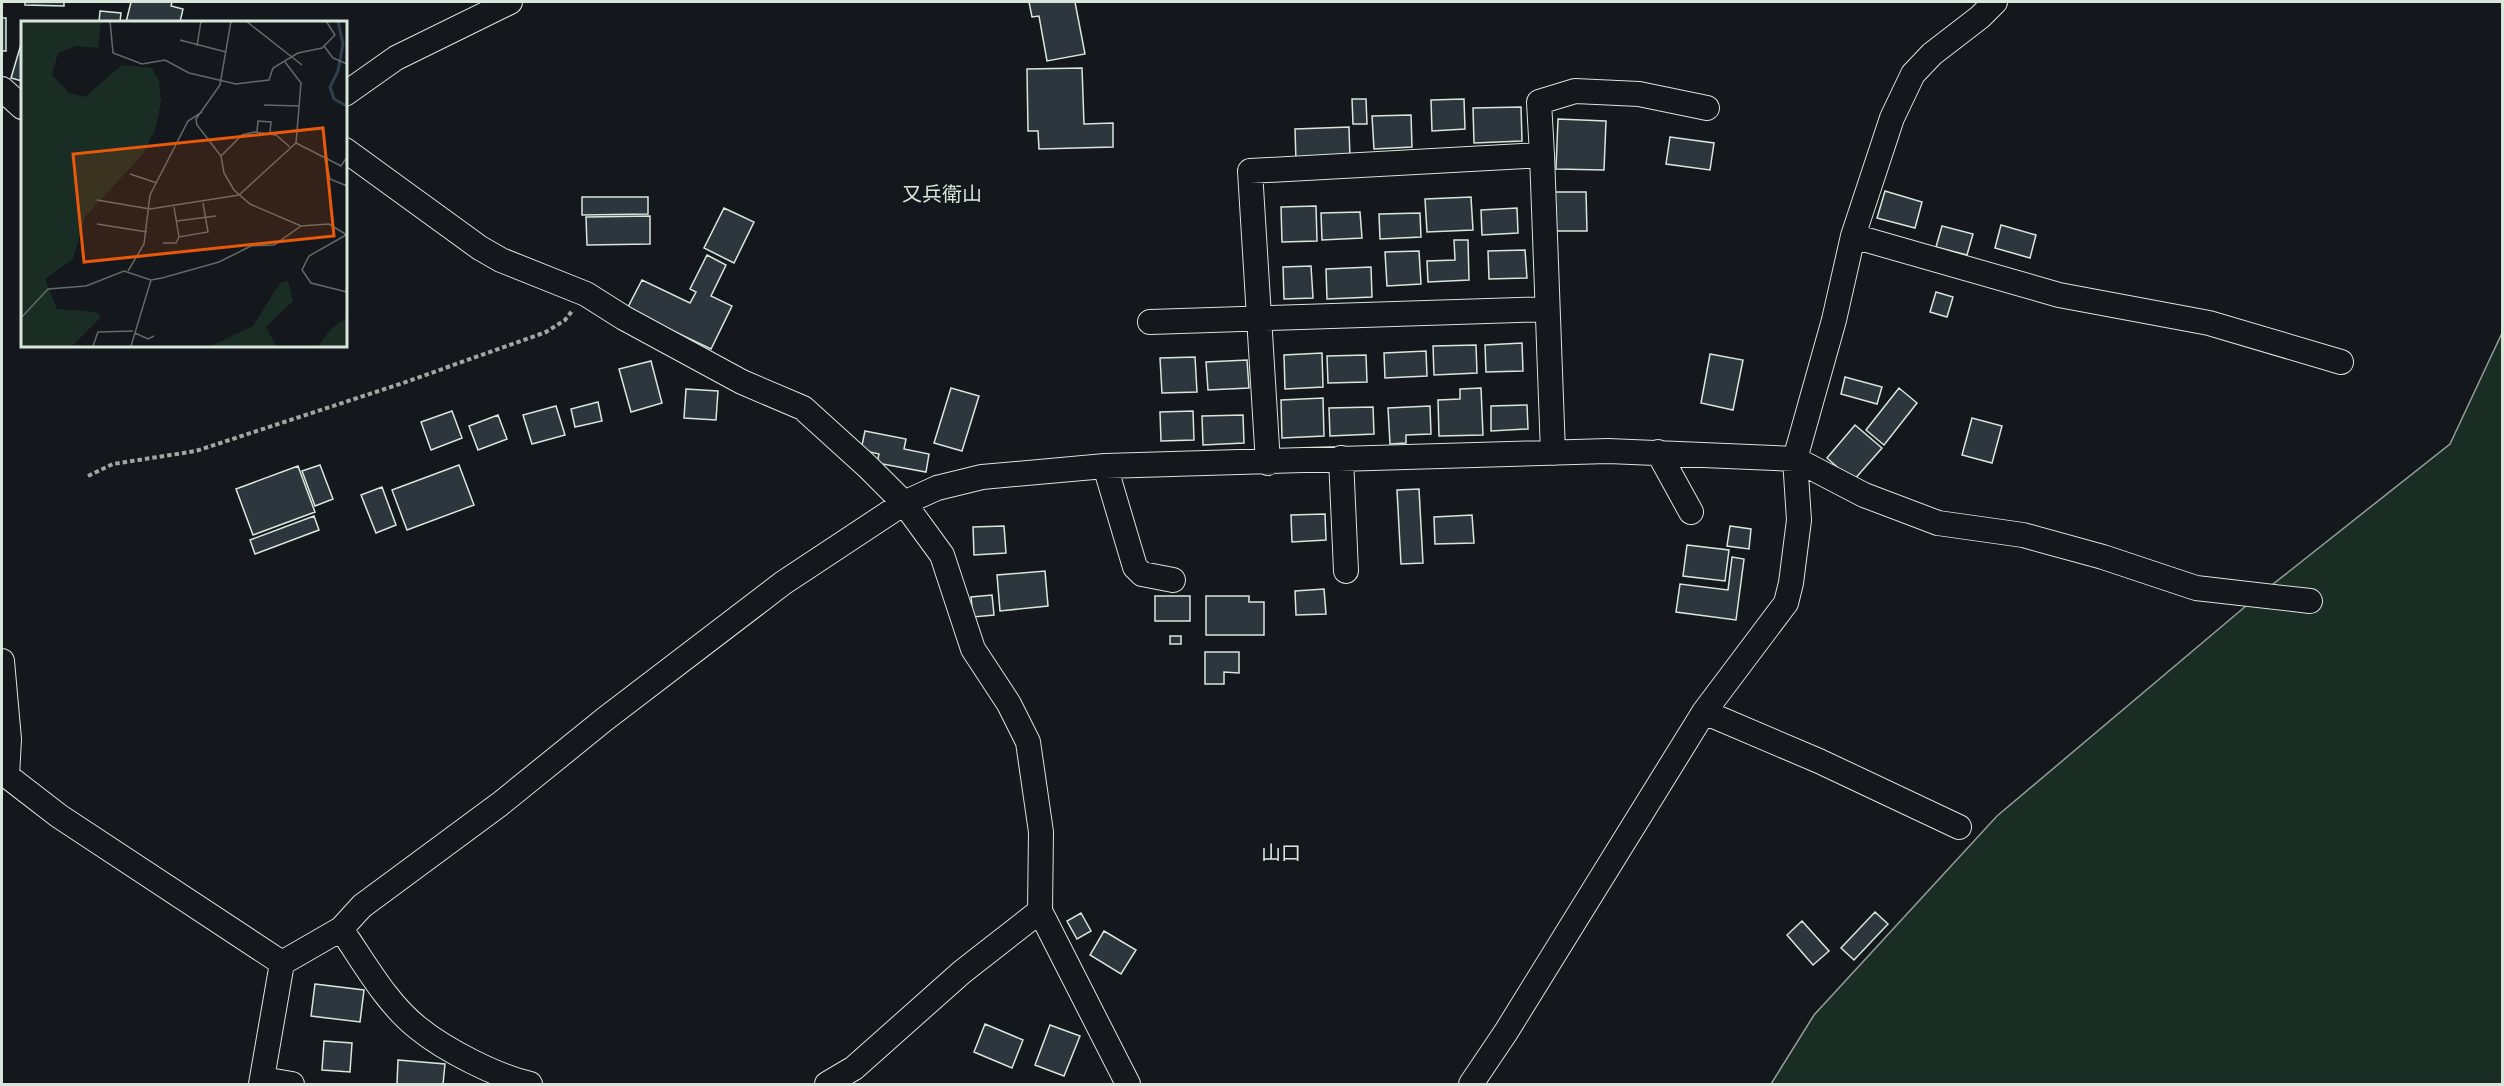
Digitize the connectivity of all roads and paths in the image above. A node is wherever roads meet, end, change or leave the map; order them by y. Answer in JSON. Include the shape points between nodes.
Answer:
{"nodes":[{"id":1,"x":510,"y":2,"type":"edge"},
{"id":2,"x":1995,"y":2,"type":"edge"},
{"id":3,"x":2,"y":88,"type":"edge"},
{"id":4,"x":346,"y":93,"type":"edge"},
{"id":5,"x":21,"y":106,"type":"edge"},
{"id":6,"x":1707,"y":108,"type":"dead end"},
{"id":7,"x":346,"y":151,"type":"edge"},
{"id":8,"x":1542,"y":155,"type":"junction"},
{"id":9,"x":1853,"y":236,"type":"junction"},
{"id":10,"x":586,"y":294,"type":"junction"},
{"id":11,"x":1547,"y":309,"type":"junction"},
{"id":12,"x":1260,"y":317,"type":"junction"},
{"id":13,"x":1150,"y":322,"type":"dead end"},
{"id":14,"x":2341,"y":362,"type":"dead end"},
{"id":15,"x":1658,"y":452,"type":"junction"},
{"id":16,"x":1553,"y":453,"type":"junction"},
{"id":17,"x":1341,"y":458,"type":"junction"},
{"id":18,"x":1795,"y":459,"type":"junction"},
{"id":19,"x":1268,"y":463,"type":"junction"},
{"id":20,"x":1105,"y":466,"type":"junction"},
{"id":21,"x":88,"y":476,"type":"dead end"},
{"id":22,"x":904,"y":503,"type":"junction"},
{"id":23,"x":1691,"y":512,"type":"dead end"},
{"id":24,"x":1346,"y":571,"type":"dead end"},
{"id":25,"x":1173,"y":580,"type":"dead end"},
{"id":26,"x":2310,"y":601,"type":"dead end"},
{"id":27,"x":2,"y":661,"type":"edge"},
{"id":28,"x":1704,"y":712,"type":"junction"},
{"id":29,"x":4,"y":774,"type":"edge"},
{"id":30,"x":1959,"y":827,"type":"dead end"},
{"id":31,"x":1040,"y":911,"type":"junction"},
{"id":32,"x":341,"y":929,"type":"junction"},
{"id":33,"x":282,"y":963,"type":"junction"},
{"id":34,"x":262,"y":1082,"type":"edge"},
{"id":35,"x":292,"y":1084,"type":"edge"},
{"id":36,"x":526,"y":1084,"type":"edge"},
{"id":37,"x":827,"y":1084,"type":"edge"},
{"id":38,"x":1128,"y":1084,"type":"edge"},
{"id":39,"x":1471,"y":1084,"type":"edge"}],
"edges":[{"from":1,"to":4,"type":"street","via":[[396,58]]},
{"from":2,"to":9,"type":"street","via":[[1913,74],[1892,118]]},
{"from":3,"to":5,"type":"street"},
{"from":6,"to":8,"type":"street","via":[[1639,94],[1575,91],[1539,102]]},
{"from":7,"to":10,"type":"street","via":[[480,248]]},
{"from":8,"to":11,"type":"street"},
{"from":8,"to":12,"type":"street","via":[[1250,171]]},
{"from":9,"to":14,"type":"street","via":[[2059,295],[2209,323]]},
{"from":9,"to":18,"type":"street"},
{"from":10,"to":21,"type":"path","via":[[565,320],[546,332],[196,451],[113,464]]},
{"from":10,"to":22,"type":"street","via":[[742,382],[804,408]]},
{"from":11,"to":12,"type":"street"},
{"from":11,"to":16,"type":"street"},
{"from":12,"to":13,"type":"street"},
{"from":12,"to":19,"type":"street"},
{"from":15,"to":16,"type":"street"},
{"from":15,"to":18,"type":"street"},
{"from":15,"to":23,"type":"street"},
{"from":16,"to":17,"type":"street"},
{"from":17,"to":19,"type":"street"},
{"from":17,"to":24,"type":"street"},
{"from":18,"to":26,"type":"street","via":[[1864,495],[1938,523],[2023,536],[2196,588]]},
{"from":18,"to":28,"type":"street","via":[[1799,520],[1786,603]]},
{"from":19,"to":20,"type":"street"},
{"from":20,"to":22,"type":"street","via":[[982,477],[937,488]]},
{"from":20,"to":25,"type":"street","via":[[1135,567],[1142,574]]},
{"from":22,"to":31,"type":"street","via":[[942,555],[973,649],[1028,742],[1041,832]]},
{"from":22,"to":32,"type":"street","via":[[783,583],[500,804],[362,906]]},
{"from":27,"to":29,"type":"street","via":[[9,739]]},
{"from":28,"to":30,"type":"street"},
{"from":28,"to":39,"type":"street"},
{"from":29,"to":33,"type":"street","via":[[59,816]]},
{"from":31,"to":37,"type":"street","via":[[962,972],[854,1068]]},
{"from":31,"to":38,"type":"street"},
{"from":32,"to":33,"type":"street"},
{"from":32,"to":36,"type":"street","via":[[388,997],[417,1028],[473,1062]]},
{"from":33,"to":34,"type":"street"},
{"from":34,"to":35,"type":"street"}]}
